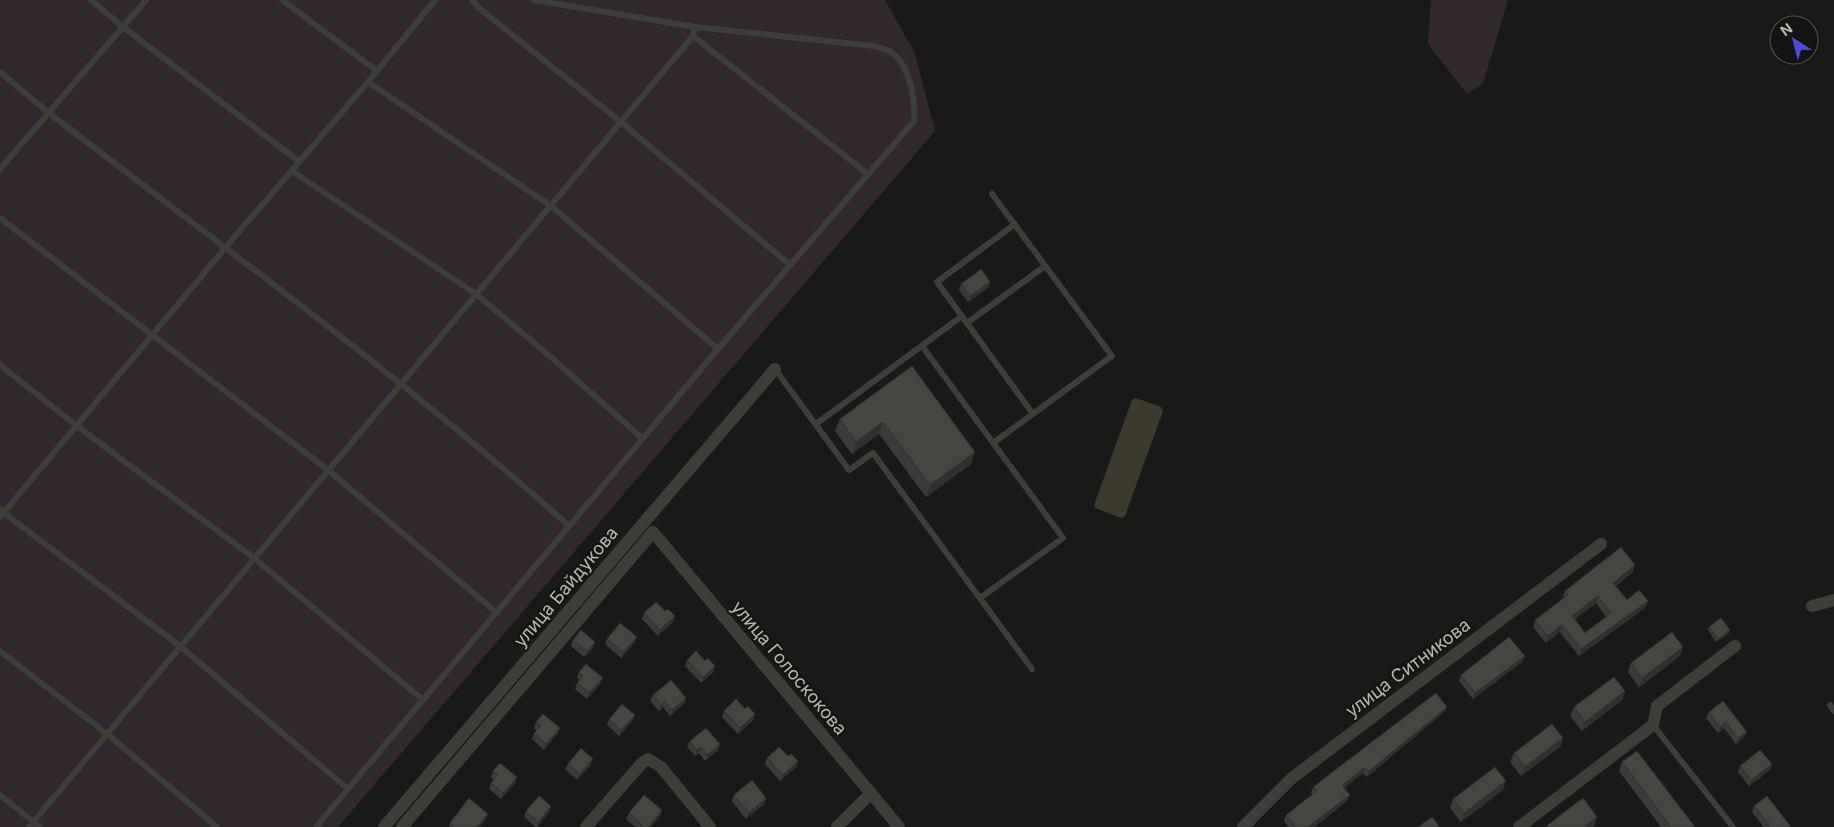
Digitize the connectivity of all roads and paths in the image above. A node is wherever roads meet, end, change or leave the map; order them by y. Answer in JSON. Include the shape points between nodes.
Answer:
{"nodes":[{"id":1,"x":91,"y":0,"type":"edge"},
{"id":2,"x":146,"y":0,"type":"edge"},
{"id":3,"x":282,"y":0,"type":"edge"},
{"id":4,"x":435,"y":0,"type":"edge"},
{"id":5,"x":472,"y":0,"type":"edge"},
{"id":6,"x":534,"y":0,"type":"edge"},
{"id":7,"x":123,"y":27,"type":"junction"},
{"id":8,"x":694,"y":27,"type":"junction"},
{"id":9,"x":693,"y":36,"type":"junction"},
{"id":10,"x":376,"y":70,"type":"junction"},
{"id":11,"x":0,"y":72,"type":"edge"},
{"id":12,"x":368,"y":82,"type":"junction"},
{"id":13,"x":49,"y":113,"type":"junction"},
{"id":14,"x":621,"y":122,"type":"junction"},
{"id":15,"x":300,"y":162,"type":"junction"},
{"id":16,"x":0,"y":169,"type":"edge"},
{"id":17,"x":292,"y":171,"type":"junction"},
{"id":18,"x":868,"y":174,"type":"junction"},
{"id":19,"x":992,"y":194,"type":"dead end"},
{"id":20,"x":551,"y":206,"type":"junction"},
{"id":21,"x":0,"y":218,"type":"edge"},
{"id":22,"x":1015,"y":224,"type":"junction"},
{"id":23,"x":225,"y":248,"type":"junction"},
{"id":24,"x":790,"y":265,"type":"junction"},
{"id":25,"x":1045,"y":266,"type":"junction"},
{"id":26,"x":476,"y":294,"type":"junction"},
{"id":27,"x":962,"y":316,"type":"junction"},
{"id":28,"x":967,"y":323,"type":"junction"},
{"id":29,"x":152,"y":337,"type":"junction"},
{"id":30,"x":922,"y":346,"type":"junction"},
{"id":31,"x":718,"y":348,"type":"junction"},
{"id":32,"x":0,"y":365,"type":"edge"},
{"id":33,"x":775,"y":369,"type":"joint"},
{"id":34,"x":401,"y":383,"type":"junction"},
{"id":35,"x":1034,"y":414,"type":"junction"},
{"id":36,"x":816,"y":424,"type":"junction"},
{"id":37,"x":77,"y":426,"type":"junction"},
{"id":38,"x":642,"y":438,"type":"junction"},
{"id":39,"x":993,"y":443,"type":"junction"},
{"id":40,"x":328,"y":470,"type":"junction"},
{"id":41,"x":1,"y":513,"type":"edge"},
{"id":42,"x":569,"y":526,"type":"junction"},
{"id":43,"x":652,"y":532,"type":"joint"},
{"id":44,"x":1601,"y":544,"type":"dead end"},
{"id":45,"x":254,"y":558,"type":"junction"},
{"id":46,"x":980,"y":598,"type":"junction"},
{"id":47,"x":1834,"y":600,"type":"edge"},
{"id":48,"x":1812,"y":606,"type":"dead end"},
{"id":49,"x":497,"y":613,"type":"junction"},
{"id":50,"x":180,"y":646,"type":"junction"},
{"id":51,"x":1736,"y":646,"type":"dead end"},
{"id":52,"x":0,"y":651,"type":"edge"},
{"id":53,"x":1032,"y":669,"type":"dead end"},
{"id":54,"x":423,"y":700,"type":"junction"},
{"id":55,"x":1653,"y":725,"type":"junction"},
{"id":56,"x":106,"y":733,"type":"junction"},
{"id":57,"x":348,"y":789,"type":"junction"},
{"id":58,"x":871,"y":793,"type":"junction"},
{"id":59,"x":0,"y":795,"type":"edge"},
{"id":60,"x":31,"y":824,"type":"edge"},
{"id":61,"x":40,"y":827,"type":"edge"},
{"id":62,"x":217,"y":827,"type":"edge"},
{"id":63,"x":316,"y":827,"type":"edge"},
{"id":64,"x":384,"y":827,"type":"edge"},
{"id":65,"x":402,"y":827,"type":"edge"},
{"id":66,"x":586,"y":827,"type":"edge"},
{"id":67,"x":710,"y":827,"type":"edge"},
{"id":68,"x":837,"y":827,"type":"edge"},
{"id":69,"x":899,"y":827,"type":"edge"},
{"id":70,"x":1243,"y":827,"type":"edge"},
{"id":71,"x":1519,"y":827,"type":"edge"},
{"id":72,"x":1732,"y":827,"type":"edge"}],
"edges":[{"from":1,"to":7,"type":"lane"},
{"from":2,"to":7,"type":"lane"},
{"from":3,"to":10,"type":"lane"},
{"from":4,"to":10,"type":"lane"},
{"from":5,"to":14,"type":"lane"},
{"from":6,"to":8,"type":"lane"},
{"from":7,"to":13,"type":"lane"},
{"from":7,"to":15,"type":"lane"},
{"from":8,"to":9,"type":"lane"},
{"from":8,"to":18,"type":"lane","via":[[874,46],[890,52],[904,66],[915,110],[914,121]]},
{"from":9,"to":14,"type":"lane"},
{"from":9,"to":18,"type":"lane"},
{"from":10,"to":12,"type":"lane"},
{"from":11,"to":13,"type":"lane"},
{"from":12,"to":15,"type":"lane"},
{"from":12,"to":20,"type":"lane"},
{"from":13,"to":16,"type":"lane"},
{"from":13,"to":23,"type":"lane"},
{"from":14,"to":20,"type":"lane"},
{"from":14,"to":24,"type":"lane"},
{"from":15,"to":17,"type":"lane"},
{"from":17,"to":23,"type":"lane"},
{"from":17,"to":26,"type":"lane"},
{"from":18,"to":24,"type":"lane"},
{"from":19,"to":22,"type":"lane"},
{"from":20,"to":26,"type":"lane"},
{"from":20,"to":31,"type":"lane"},
{"from":21,"to":29,"type":"lane"},
{"from":22,"to":25,"type":"lane"},
{"from":22,"to":27,"type":"lane","via":[[937,282]]},
{"from":23,"to":29,"type":"lane"},
{"from":23,"to":34,"type":"lane"},
{"from":24,"to":31,"type":"lane"},
{"from":25,"to":28,"type":"lane"},
{"from":25,"to":35,"type":"lane","via":[[1112,356]]},
{"from":26,"to":34,"type":"lane"},
{"from":26,"to":38,"type":"lane"},
{"from":27,"to":28,"type":"lane"},
{"from":27,"to":30,"type":"lane"},
{"from":28,"to":35,"type":"lane"},
{"from":29,"to":37,"type":"lane"},
{"from":29,"to":40,"type":"lane"},
{"from":30,"to":36,"type":"lane"},
{"from":30,"to":39,"type":"lane"},
{"from":31,"to":38,"type":"lane"},
{"from":32,"to":37,"type":"lane"},
{"from":33,"to":36,"type":"lane"},
{"from":33,"to":64,"type":"street","name":"улица Байдукова"},
{"from":34,"to":40,"type":"lane"},
{"from":34,"to":42,"type":"lane"},
{"from":35,"to":39,"type":"lane"},
{"from":36,"to":46,"type":"lane","via":[[850,470],[873,452]]},
{"from":37,"to":41,"type":"lane"},
{"from":37,"to":45,"type":"lane"},
{"from":38,"to":42,"type":"lane"},
{"from":39,"to":46,"type":"lane","via":[[1063,538]]},
{"from":40,"to":45,"type":"lane"},
{"from":40,"to":49,"type":"lane"},
{"from":41,"to":50,"type":"lane"},
{"from":42,"to":49,"type":"lane"},
{"from":43,"to":58,"type":"street","name":"улица Голоскокова"},
{"from":43,"to":65,"type":"street","name":"улица Байдукова"},
{"from":44,"to":70,"type":"street","name":"улица Ситникова","via":[[1292,778]]},
{"from":45,"to":50,"type":"lane"},
{"from":45,"to":54,"type":"lane"},
{"from":46,"to":53,"type":"lane"},
{"from":47,"to":48,"type":"street"},
{"from":49,"to":54,"type":"lane"},
{"from":50,"to":56,"type":"lane"},
{"from":50,"to":57,"type":"lane"},
{"from":51,"to":55,"type":"street","via":[[1657,706]]},
{"from":52,"to":56,"type":"lane"},
{"from":54,"to":57,"type":"lane"},
{"from":55,"to":71,"type":"street"},
{"from":55,"to":72,"type":"lane"},
{"from":56,"to":60,"type":"lane"},
{"from":56,"to":62,"type":"lane"},
{"from":57,"to":63,"type":"lane"},
{"from":58,"to":68,"type":"street"},
{"from":58,"to":69,"type":"street","name":"улица Голоскокова"},
{"from":59,"to":60,"type":"lane"},
{"from":60,"to":61,"type":"lane"},
{"from":66,"to":67,"type":"street","via":[[648,759],[661,768]]}]}
